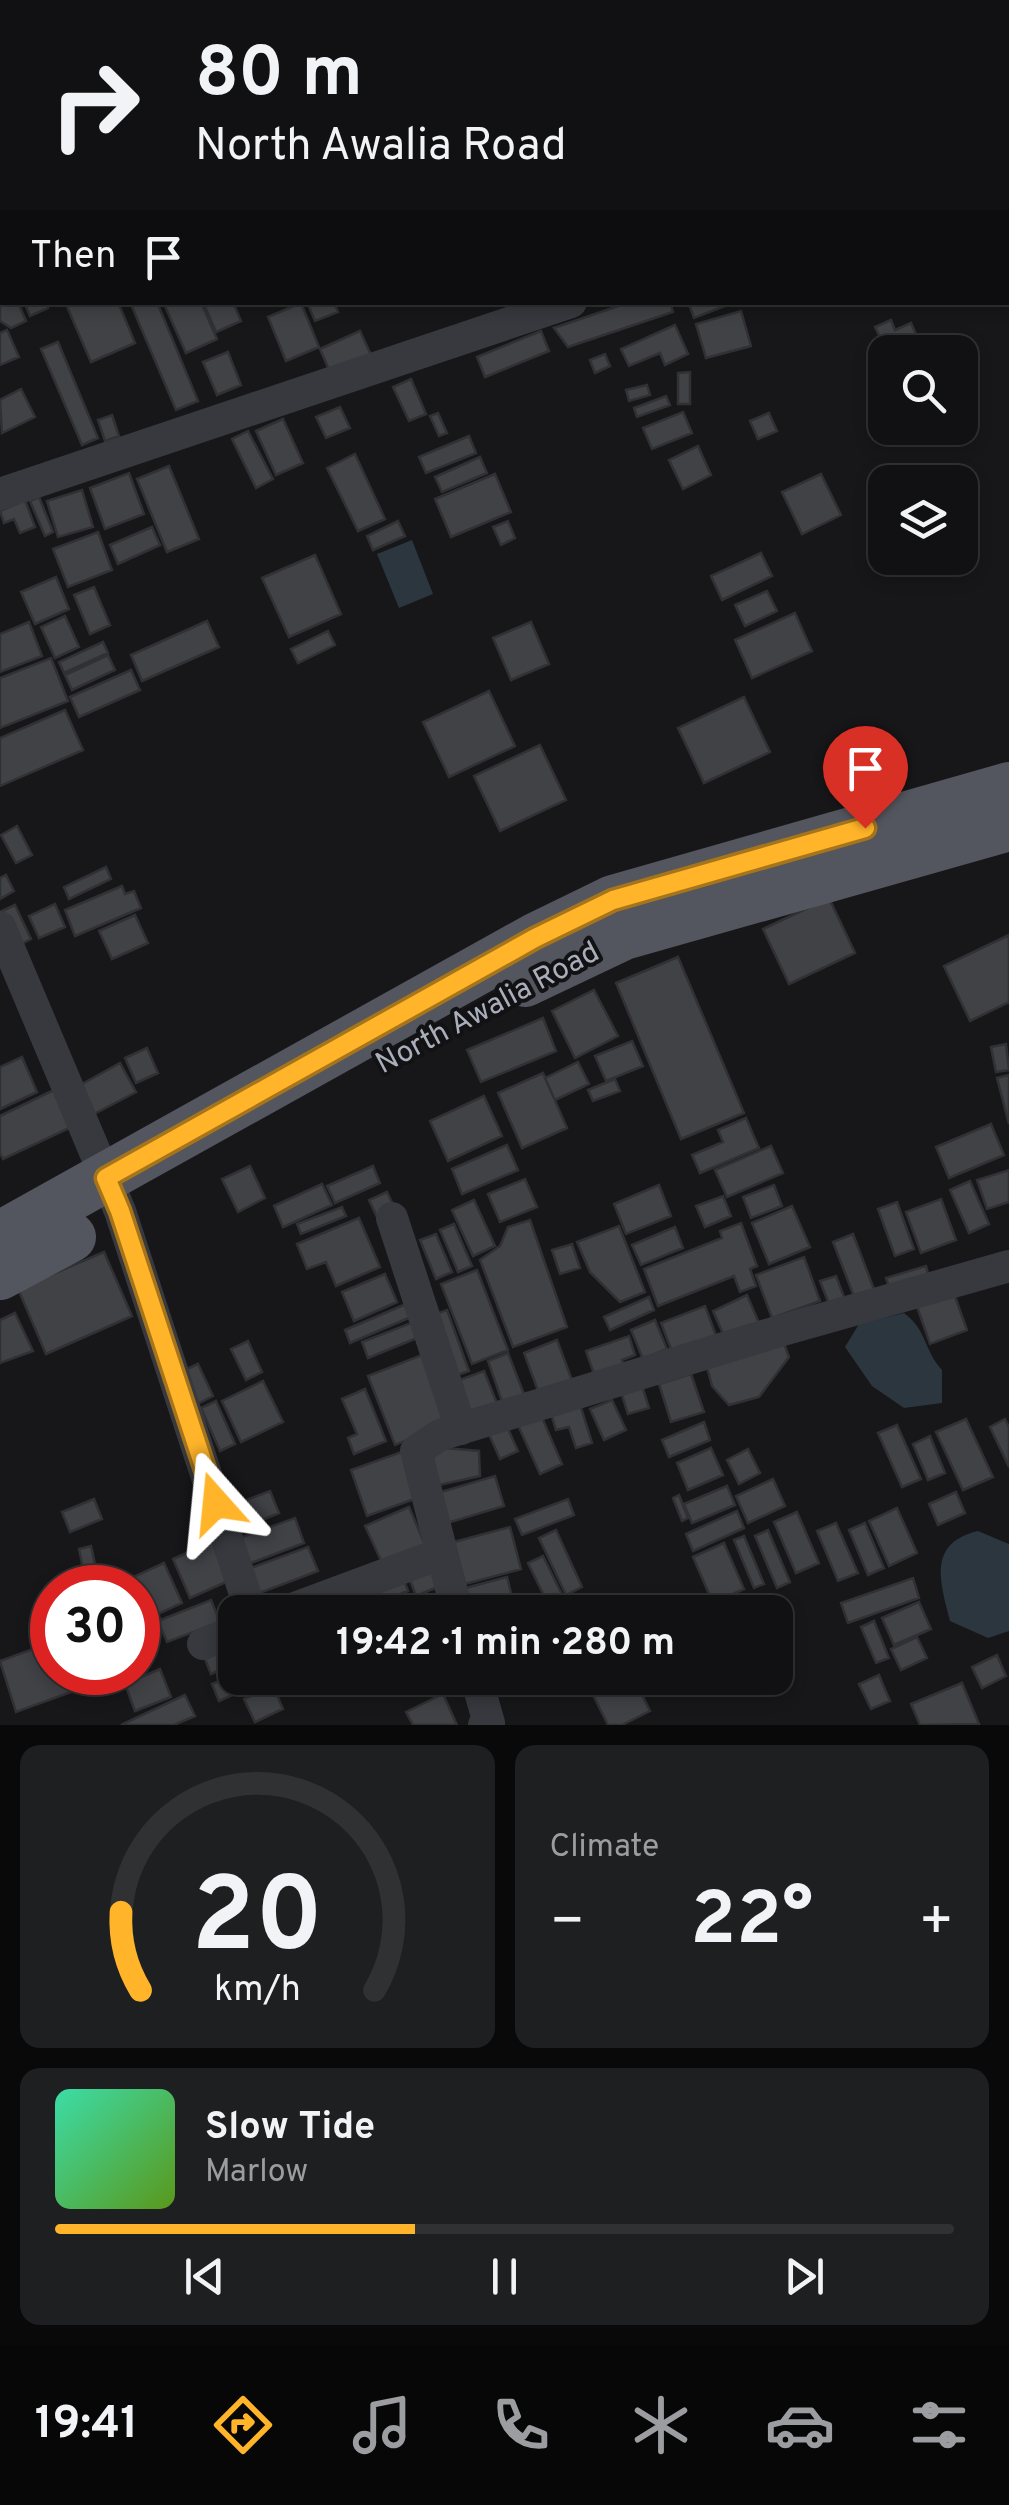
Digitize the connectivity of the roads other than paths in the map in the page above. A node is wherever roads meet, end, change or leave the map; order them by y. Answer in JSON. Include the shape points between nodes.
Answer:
{"nodes":[{"id":1,"x":561,"y":305,"type":"edge"},
{"id":2,"x":0,"y":494,"type":"edge"},
{"id":3,"x":1009,"y":787,"type":"edge"},
{"id":4,"x":1009,"y":826,"type":"edge"},
{"id":5,"x":0,"y":927,"type":"edge"},
{"id":6,"x":113,"y":1195,"type":"junction"},
{"id":7,"x":392,"y":1218,"type":"dead end"},
{"id":8,"x":0,"y":1236,"type":"edge"},
{"id":9,"x":1009,"y":1266,"type":"edge"},
{"id":10,"x":0,"y":1275,"type":"edge"},
{"id":11,"x":461,"y":1429,"type":"junction"},
{"id":12,"x":440,"y":1554,"type":"junction"},
{"id":13,"x":246,"y":1595,"type":"edge"},
{"id":14,"x":330,"y":1595,"type":"edge"},
{"id":15,"x":452,"y":1595,"type":"edge"},
{"id":16,"x":218,"y":1638,"type":"edge"},
{"id":17,"x":203,"y":1644,"type":"dead end"},
{"id":18,"x":481,"y":1695,"type":"edge"},
{"id":19,"x":484,"y":1725,"type":"edge"}],
"edges":[{"from":1,"to":2,"type":"street"},
{"from":3,"to":6,"type":"main road","name":"North Awalia Road","via":[[613,900],[535,938]]},
{"from":4,"to":6,"type":"main road","name":"North Awalia Road","via":[[624,935]]},
{"from":5,"to":6,"type":"street"},
{"from":6,"to":8,"type":"main road","name":"North Awalia Road"},
{"from":6,"to":10,"type":"main road","name":"North Awalia Road"},
{"from":6,"to":13,"type":"street"},
{"from":7,"to":11,"type":"street"},
{"from":9,"to":11,"type":"street"},
{"from":11,"to":12,"type":"street","via":[[416,1451]]},
{"from":12,"to":14,"type":"street"},
{"from":12,"to":15,"type":"street"},
{"from":16,"to":17,"type":"street"},
{"from":18,"to":19,"type":"street","via":[[489,1723]]}]}
